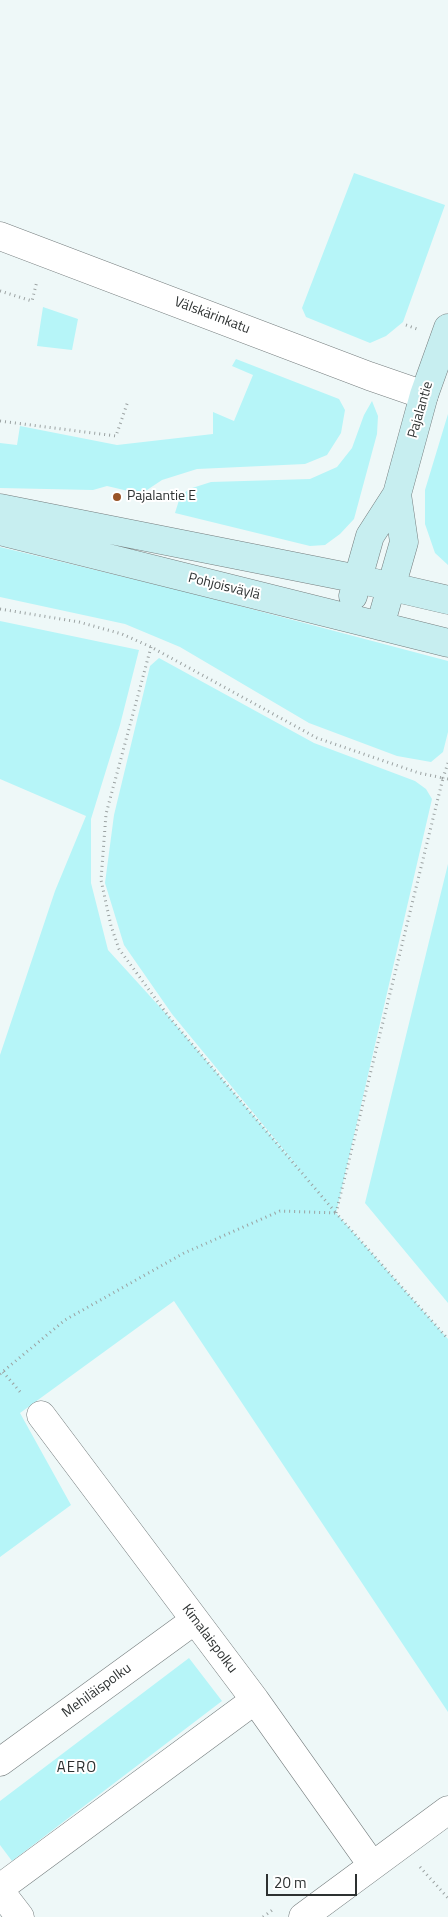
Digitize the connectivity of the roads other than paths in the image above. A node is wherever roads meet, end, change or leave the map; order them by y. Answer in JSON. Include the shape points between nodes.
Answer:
{"nodes":[{"id":1,"x":0,"y":236,"type":"edge"},
{"id":2,"x":448,"y":328,"type":"edge"},
{"id":3,"x":424,"y":395,"type":"junction"},
{"id":4,"x":397,"y":494,"type":"junction"},
{"id":5,"x":0,"y":508,"type":"edge"},
{"id":6,"x":0,"y":531,"type":"edge"},
{"id":7,"x":358,"y":579,"type":"junction"},
{"id":8,"x":391,"y":587,"type":"junction"},
{"id":9,"x":448,"y":600,"type":"edge"},
{"id":10,"x":347,"y":618,"type":"junction"},
{"id":11,"x":380,"y":626,"type":"junction"},
{"id":12,"x":448,"y":642,"type":"edge"},
{"id":13,"x":41,"y":1415,"type":"dead end"},
{"id":14,"x":195,"y":1620,"type":"junction"},
{"id":15,"x":255,"y":1700,"type":"junction"},
{"id":16,"x":0,"y":1762,"type":"edge"},
{"id":17,"x":448,"y":1810,"type":"edge"},
{"id":18,"x":372,"y":1865,"type":"junction"},
{"id":19,"x":0,"y":1889,"type":"edge"},
{"id":20,"x":20,"y":1917,"type":"edge"},
{"id":21,"x":303,"y":1917,"type":"edge"}],
"edges":[{"from":1,"to":3,"type":"street","name":"Välskärinkatu"},
{"from":2,"to":3,"type":"main road","name":"Pajalantie"},
{"from":3,"to":4,"type":"main road","name":"Pajalantie"},
{"from":4,"to":7,"type":"main road","name":"Pajalantie","via":[[370,536]]},
{"from":4,"to":8,"type":"main road","name":"Pajalantie","via":[[404,542]]},
{"from":5,"to":7,"type":"main road"},
{"from":6,"to":10,"type":"main road","name":"Pohjoisväylä"},
{"from":7,"to":8,"type":"main road"},
{"from":7,"to":10,"type":"main road","name":"Pajalantie"},
{"from":8,"to":9,"type":"main road"},
{"from":8,"to":11,"type":"main road","name":"Pajalantie"},
{"from":10,"to":11,"type":"main road","name":"Pohjoisväylä"},
{"from":11,"to":12,"type":"main road","name":"Pohjoisväylä"},
{"from":13,"to":14,"type":"street","name":"Kimalaispolku"},
{"from":14,"to":15,"type":"street","name":"Kimalaispolku"},
{"from":14,"to":16,"type":"street","name":"Mehiläispolku"},
{"from":15,"to":18,"type":"street","name":"Kimalaispolku"},
{"from":15,"to":19,"type":"street"},
{"from":17,"to":18,"type":"street"},
{"from":18,"to":21,"type":"street"},
{"from":19,"to":20,"type":"street"}]}
